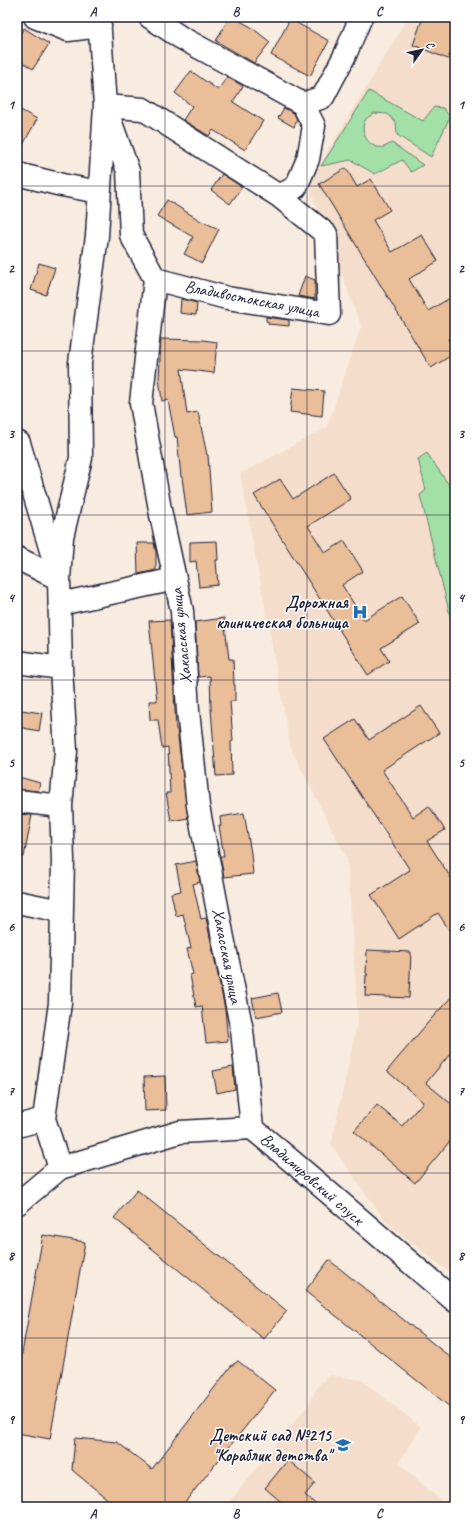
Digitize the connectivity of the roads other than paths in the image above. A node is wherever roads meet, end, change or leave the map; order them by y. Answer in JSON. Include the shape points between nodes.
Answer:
{"nodes":[{"id":1,"x":35,"y":17,"type":"edge"},
{"id":2,"x":150,"y":17,"type":"edge"},
{"id":3,"x":361,"y":17,"type":"edge"},
{"id":4,"x":99,"y":22,"type":"edge"},
{"id":5,"x":303,"y":104,"type":"junction"},
{"id":6,"x":105,"y":106,"type":"junction"},
{"id":7,"x":17,"y":174,"type":"edge"},
{"id":8,"x":100,"y":192,"type":"junction"},
{"id":9,"x":279,"y":196,"type":"junction"},
{"id":10,"x":156,"y":279,"type":"junction"},
{"id":11,"x":17,"y":442,"type":"edge"},
{"id":12,"x":17,"y":558,"type":"edge"},
{"id":13,"x":59,"y":579,"type":"junction"},
{"id":14,"x":175,"y":579,"type":"junction"},
{"id":15,"x":60,"y":604,"type":"junction"},
{"id":16,"x":17,"y":662,"type":"edge"},
{"id":17,"x":61,"y":668,"type":"junction"},
{"id":18,"x":17,"y":801,"type":"edge"},
{"id":19,"x":61,"y":806,"type":"junction"},
{"id":20,"x":17,"y":902,"type":"edge"},
{"id":21,"x":61,"y":911,"type":"junction"},
{"id":22,"x":44,"y":1119,"type":"junction"},
{"id":23,"x":17,"y":1126,"type":"edge"},
{"id":24,"x":252,"y":1128,"type":"junction"},
{"id":25,"x":60,"y":1168,"type":"junction"},
{"id":26,"x":17,"y":1204,"type":"edge"},
{"id":27,"x":455,"y":1301,"type":"edge"}],
"edges":[{"from":1,"to":4,"type":"street","via":[[68,30]]},
{"from":2,"to":5,"type":"street","via":[[180,37]]},
{"from":3,"to":5,"type":"street","via":[[323,97]]},
{"from":4,"to":6,"type":"street"},
{"from":5,"to":9,"type":"street","via":[[314,126],[308,159],[296,187]]},
{"from":6,"to":8,"type":"street"},
{"from":6,"to":9,"type":"street","via":[[143,109]]},
{"from":6,"to":10,"type":"street","via":[[128,171],[131,235]]},
{"from":7,"to":8,"type":"street","via":[[62,186]]},
{"from":8,"to":13,"type":"street","via":[[80,363],[81,458],[62,537]]},
{"from":9,"to":10,"type":"street","name":"Владивостокская улица","via":[[326,234],[329,314],[227,298]]},
{"from":10,"to":14,"type":"street","name":"Хакасская улица","via":[[141,403]]},
{"from":11,"to":13,"type":"street"},
{"from":12,"to":13,"type":"street"},
{"from":13,"to":15,"type":"street"},
{"from":14,"to":15,"type":"street"},
{"from":14,"to":24,"type":"street","name":"Хакасская улица","via":[[182,611],[188,711],[198,806],[242,1030]]},
{"from":15,"to":17,"type":"street"},
{"from":16,"to":17,"type":"street"},
{"from":17,"to":19,"type":"street","via":[[66,751]]},
{"from":18,"to":19,"type":"street"},
{"from":19,"to":21,"type":"street"},
{"from":20,"to":21,"type":"street"},
{"from":21,"to":22,"type":"street","via":[[60,1003]]},
{"from":22,"to":23,"type":"street"},
{"from":22,"to":25,"type":"street"},
{"from":24,"to":25,"type":"street","name":"Владимировский спуск","via":[[180,1132]]},
{"from":24,"to":27,"type":"street","name":"Владимировский спуск"},
{"from":25,"to":26,"type":"street","name":"Владимировский спуск"}]}
